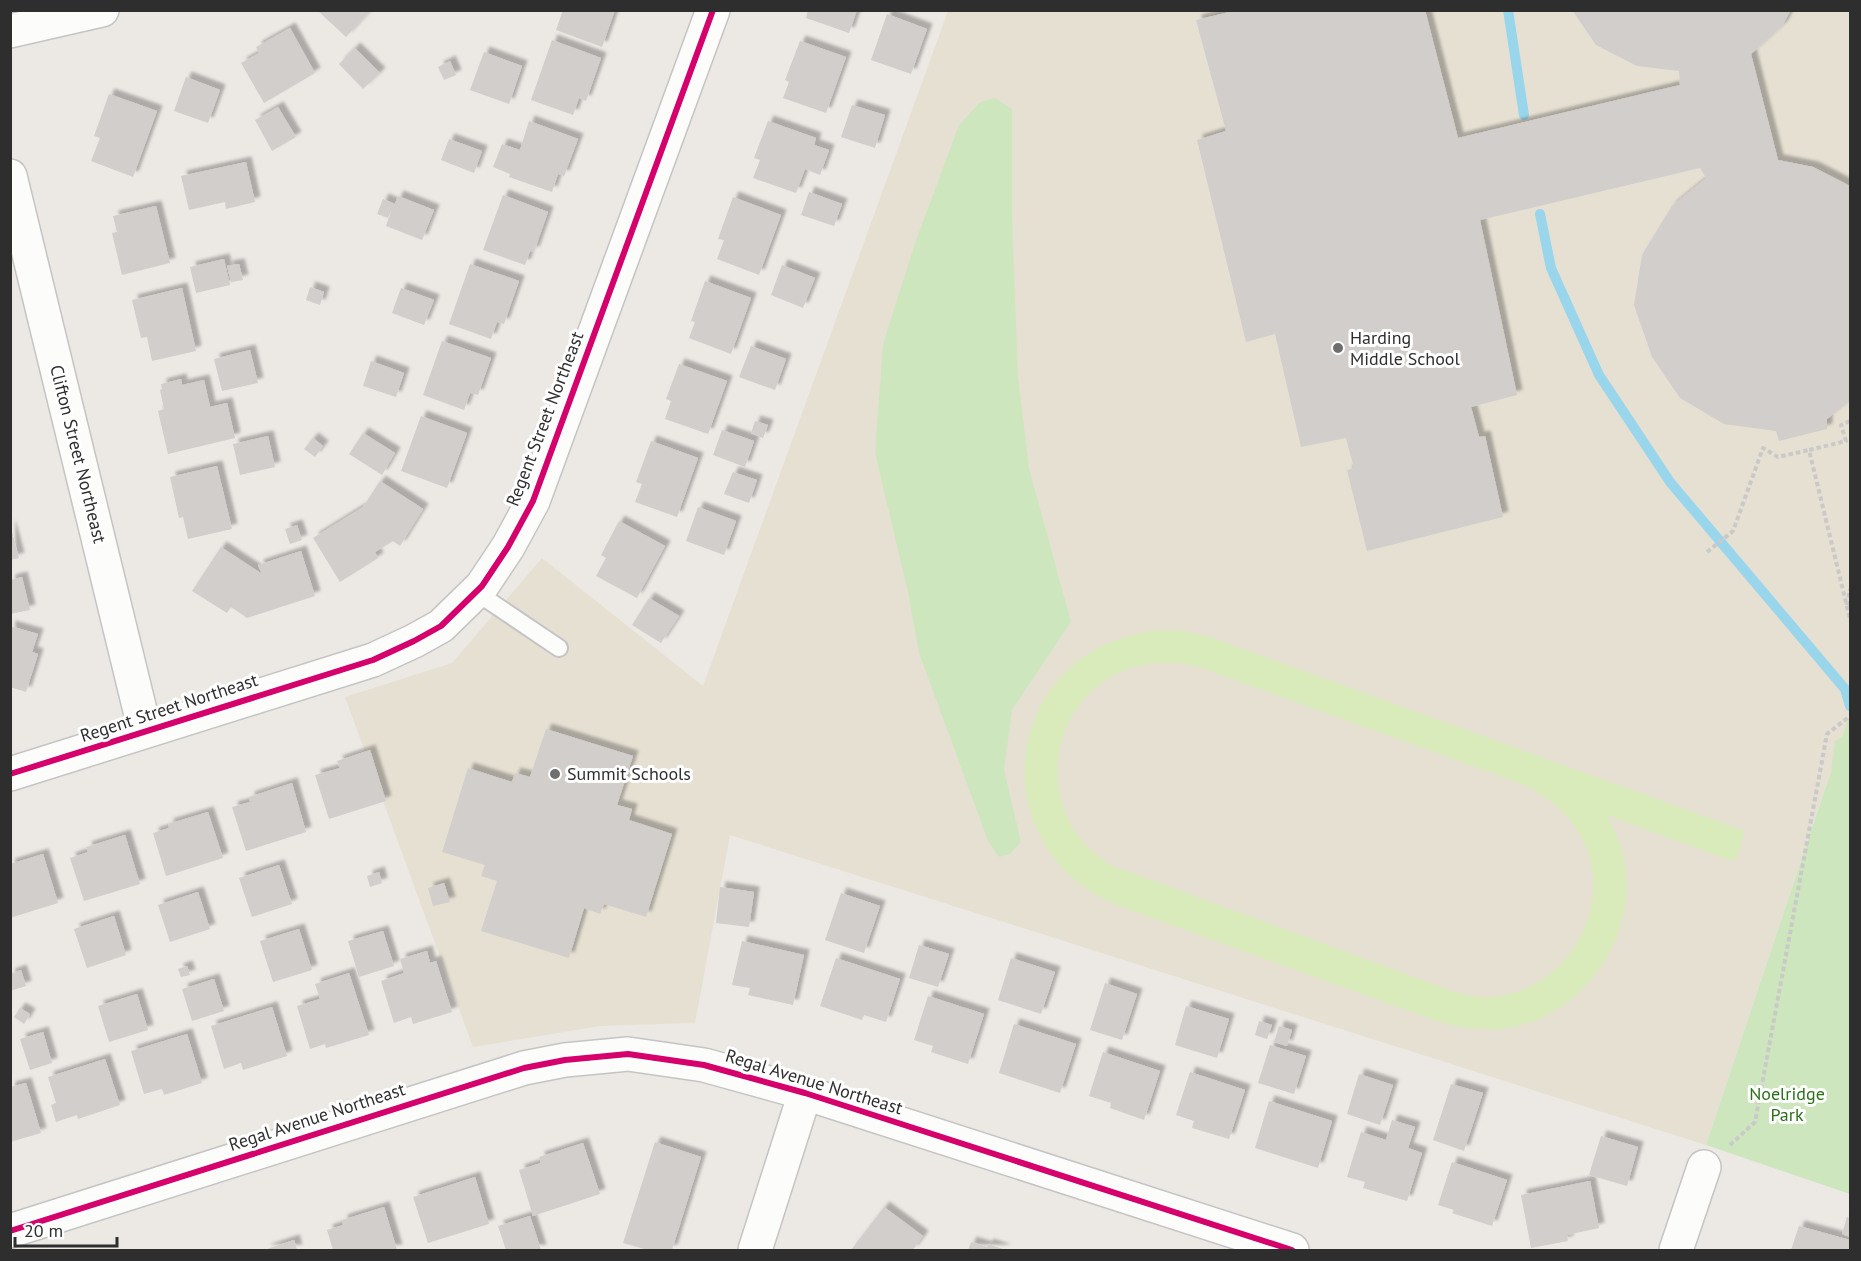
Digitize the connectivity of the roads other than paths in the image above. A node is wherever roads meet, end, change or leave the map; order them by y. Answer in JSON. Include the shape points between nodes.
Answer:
{"nodes":[{"id":1,"x":102,"y":10,"type":"edge"},
{"id":2,"x":713,"y":10,"type":"edge"},
{"id":3,"x":10,"y":31,"type":"edge"},
{"id":4,"x":10,"y":176,"type":"edge"},
{"id":5,"x":476,"y":592,"type":"junction"},
{"id":6,"x":559,"y":648,"type":"dead end"},
{"id":7,"x":145,"y":731,"type":"junction"},
{"id":8,"x":10,"y":774,"type":"edge"},
{"id":9,"x":805,"y":1093,"type":"junction"},
{"id":10,"x":1704,"y":1167,"type":"road end"},
{"id":11,"x":10,"y":1231,"type":"edge"},
{"id":12,"x":1220,"y":1240,"type":"edge"},
{"id":13,"x":755,"y":1251,"type":"edge"},
{"id":14,"x":1292,"y":1251,"type":"edge"},
{"id":15,"x":1676,"y":1251,"type":"edge"}],
"edges":[{"from":1,"to":3,"type":"street"},
{"from":2,"to":5,"type":"street","name":"Regent Street Northeast","via":[[533,501],[508,547]]},
{"from":4,"to":7,"type":"street","name":"Clifton Street Northeast"},
{"from":5,"to":6,"type":"lane"},
{"from":5,"to":7,"type":"street","name":"Regent Street Northeast","via":[[441,626],[373,660]]},
{"from":7,"to":8,"type":"street","name":"Regent Street Northeast"},
{"from":9,"to":11,"type":"street","name":"Regal Avenue Northeast","via":[[704,1065],[628,1054],[565,1060],[485,1079]]},
{"from":9,"to":12,"type":"street","name":"Regal Avenue Northeast"},
{"from":9,"to":13,"type":"street"},
{"from":10,"to":15,"type":"street"},
{"from":12,"to":14,"type":"street","name":"Regal Avenue Northeast"}]}
